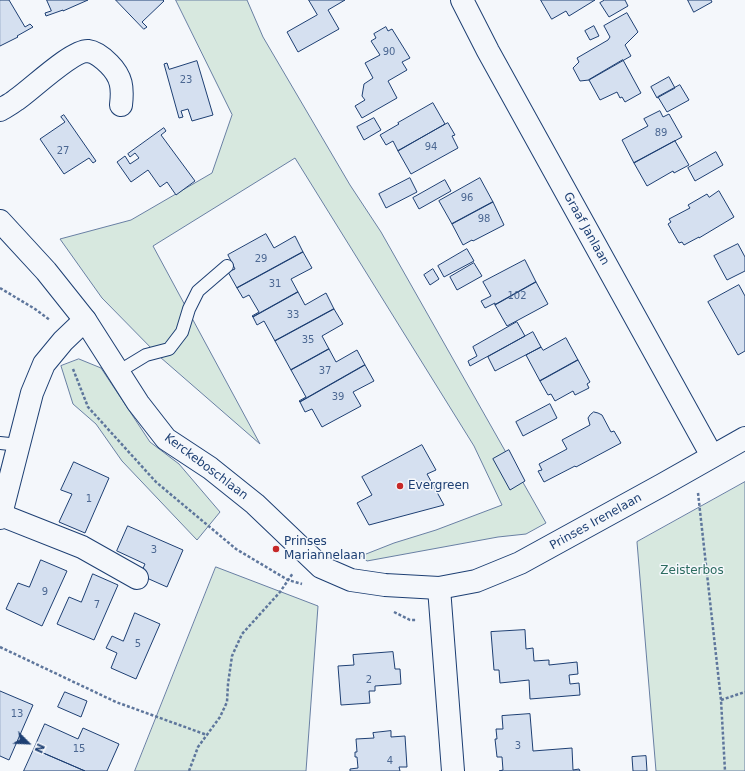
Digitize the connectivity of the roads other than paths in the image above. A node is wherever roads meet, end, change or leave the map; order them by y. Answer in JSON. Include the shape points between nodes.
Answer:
{"nodes":[{"id":1,"x":462,"y":0,"type":"edge"},
{"id":2,"x":121,"y":106,"type":"dead end"},
{"id":3,"x":0,"y":110,"type":"edge"},
{"id":4,"x":0,"y":221,"type":"edge"},
{"id":5,"x":227,"y":266,"type":"dead end"},
{"id":6,"x":85,"y":320,"type":"junction"},
{"id":7,"x":118,"y":372,"type":"junction"},
{"id":8,"x":745,"y":438,"type":"edge"},
{"id":9,"x":10,"y":444,"type":"edge"},
{"id":10,"x":712,"y":456,"type":"junction"},
{"id":11,"x":1,"y":516,"type":"edge"},
{"id":12,"x":137,"y":578,"type":"dead end"},
{"id":13,"x":439,"y":588,"type":"junction"},
{"id":14,"x":453,"y":771,"type":"edge"}],
"edges":[{"from":1,"to":10,"type":"street","name":"Graaf Janlaan"},
{"from":2,"to":3,"type":"street","via":[[121,80],[102,57],[88,51],[77,53]]},
{"from":4,"to":6,"type":"street","name":"Kerckeboschlaan","via":[[46,271]]},
{"from":5,"to":7,"type":"lane","via":[[198,291],[182,332],[169,349],[146,355]]},
{"from":6,"to":7,"type":"street","name":"Kerckeboschlaan"},
{"from":6,"to":9,"type":"street","via":[[44,364]]},
{"from":7,"to":13,"type":"street","name":"Kerckeboschlaan","via":[[166,439],[210,468],[255,504],[321,568],[351,580]]},
{"from":8,"to":10,"type":"street","name":"Prinses Irenelaan"},
{"from":9,"to":11,"type":"street"},
{"from":10,"to":13,"type":"street","name":"Prinses Irenelaan","via":[[520,563],[476,581]]},
{"from":11,"to":12,"type":"street","via":[[82,547]]},
{"from":13,"to":14,"type":"street"}]}
